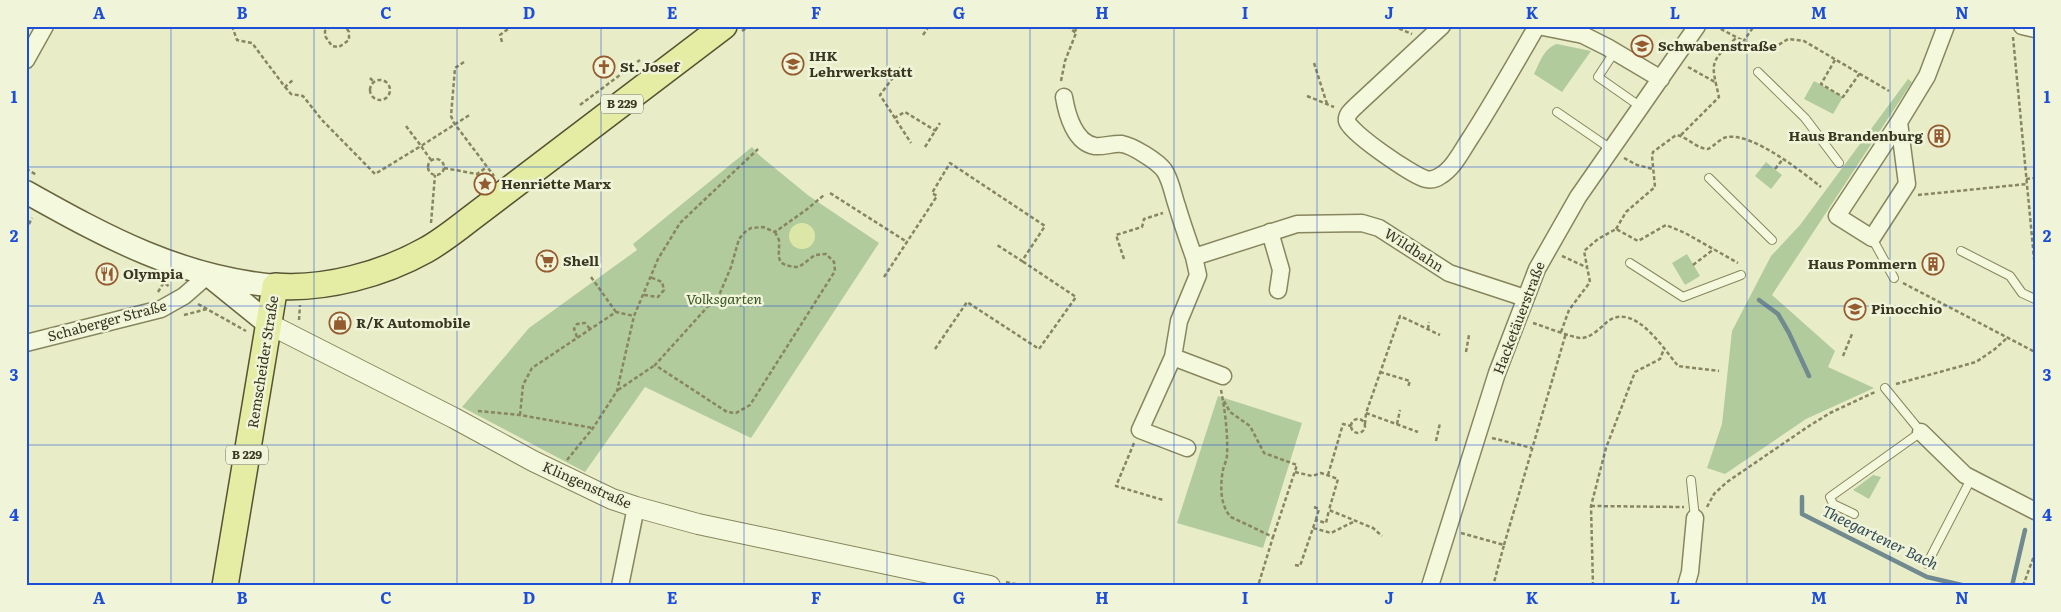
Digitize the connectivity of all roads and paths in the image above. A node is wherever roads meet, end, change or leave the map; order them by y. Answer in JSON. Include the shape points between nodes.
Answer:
{"nodes":[{"id":1,"x":45,"y":26,"type":"edge"},
{"id":2,"x":232,"y":26,"type":"edge"},
{"id":3,"x":322,"y":26,"type":"edge"},
{"id":4,"x":331,"y":26,"type":"edge"},
{"id":5,"x":345,"y":26,"type":"edge"},
{"id":6,"x":512,"y":26,"type":"edge"},
{"id":7,"x":724,"y":26,"type":"edge"},
{"id":8,"x":929,"y":26,"type":"edge"},
{"id":9,"x":1066,"y":26,"type":"edge"},
{"id":10,"x":1075,"y":26,"type":"edge"},
{"id":11,"x":1442,"y":26,"type":"edge"},
{"id":12,"x":1538,"y":26,"type":"edge"},
{"id":13,"x":1697,"y":26,"type":"edge"},
{"id":14,"x":1715,"y":26,"type":"edge"},
{"id":15,"x":1754,"y":26,"type":"edge"},
{"id":16,"x":1946,"y":26,"type":"edge"},
{"id":17,"x":2035,"y":29,"type":"edge"},
{"id":18,"x":2017,"y":30,"type":"edge"},
{"id":19,"x":325,"y":31,"type":"junction"},
{"id":20,"x":1076,"y":33,"type":"junction"},
{"id":21,"x":923,"y":34,"type":"dead end"},
{"id":22,"x":1736,"y":38,"type":"junction"},
{"id":23,"x":502,"y":42,"type":"dead end"},
{"id":24,"x":1743,"y":42,"type":"junction"},
{"id":25,"x":1615,"y":51,"type":"junction"},
{"id":26,"x":26,"y":60,"type":"edge"},
{"id":27,"x":640,"y":60,"type":"dead end"},
{"id":28,"x":1836,"y":60,"type":"junction"},
{"id":29,"x":464,"y":62,"type":"dead end"},
{"id":30,"x":1314,"y":62,"type":"dead end"},
{"id":31,"x":901,"y":67,"type":"dead end"},
{"id":32,"x":1688,"y":67,"type":"dead end"},
{"id":33,"x":1758,"y":72,"type":"dead end"},
{"id":34,"x":1860,"y":73,"type":"junction"},
{"id":35,"x":370,"y":78,"type":"dead end"},
{"id":36,"x":294,"y":79,"type":"dead end"},
{"id":37,"x":1661,"y":79,"type":"junction"},
{"id":38,"x":374,"y":82,"type":"junction"},
{"id":39,"x":1715,"y":82,"type":"junction"},
{"id":40,"x":285,"y":87,"type":"junction"},
{"id":41,"x":1888,"y":91,"type":"dead end"},
{"id":42,"x":1307,"y":96,"type":"dead end"},
{"id":43,"x":385,"y":98,"type":"junction"},
{"id":44,"x":1064,"y":98,"type":"joint"},
{"id":45,"x":388,"y":102,"type":"dead end"},
{"id":46,"x":1327,"y":104,"type":"junction"},
{"id":47,"x":580,"y":105,"type":"dead end"},
{"id":48,"x":1641,"y":107,"type":"junction"},
{"id":49,"x":1557,"y":112,"type":"dead end"},
{"id":50,"x":471,"y":114,"type":"dead end"},
{"id":51,"x":1349,"y":114,"type":"junction"},
{"id":52,"x":894,"y":118,"type":"junction"},
{"id":53,"x":1899,"y":122,"type":"junction"},
{"id":54,"x":940,"y":123,"type":"dead end"},
{"id":55,"x":454,"y":124,"type":"junction"},
{"id":56,"x":406,"y":126,"type":"dead end"},
{"id":57,"x":936,"y":131,"type":"junction"},
{"id":58,"x":1681,"y":135,"type":"junction"},
{"id":59,"x":911,"y":143,"type":"dead end"},
{"id":60,"x":420,"y":146,"type":"junction"},
{"id":61,"x":925,"y":147,"type":"dead end"},
{"id":62,"x":758,"y":149,"type":"dead end"},
{"id":63,"x":1611,"y":149,"type":"junction"},
{"id":64,"x":1625,"y":159,"type":"dead end"},
{"id":65,"x":1783,"y":159,"type":"junction"},
{"id":66,"x":431,"y":160,"type":"junction"},
{"id":67,"x":1839,"y":163,"type":"dead end"},
{"id":68,"x":488,"y":167,"type":"junction"},
{"id":69,"x":444,"y":168,"type":"junction"},
{"id":70,"x":1653,"y":169,"type":"junction"},
{"id":71,"x":1775,"y":169,"type":"dead end"},
{"id":72,"x":477,"y":174,"type":"junction"},
{"id":73,"x":435,"y":175,"type":"junction"},
{"id":74,"x":495,"y":177,"type":"dead end"},
{"id":75,"x":1709,"y":178,"type":"dead end"},
{"id":76,"x":2035,"y":178,"type":"edge"},
{"id":77,"x":2026,"y":179,"type":"junction"},
{"id":78,"x":485,"y":184,"type":"dead end"},
{"id":79,"x":2027,"y":184,"type":"junction"},
{"id":80,"x":1821,"y":187,"type":"dead end"},
{"id":81,"x":830,"y":193,"type":"dead end"},
{"id":82,"x":824,"y":195,"type":"dead end"},
{"id":83,"x":1899,"y":196,"type":"junction"},
{"id":84,"x":31,"y":202,"type":"edge"},
{"id":85,"x":1178,"y":208,"type":"junction"},
{"id":86,"x":430,"y":225,"type":"dead end"},
{"id":87,"x":1616,"y":229,"type":"junction"},
{"id":88,"x":26,"y":230,"type":"edge"},
{"id":89,"x":775,"y":232,"type":"junction"},
{"id":90,"x":1270,"y":232,"type":"junction"},
{"id":91,"x":1872,"y":238,"type":"junction"},
{"id":92,"x":1772,"y":240,"type":"dead end"},
{"id":93,"x":907,"y":242,"type":"junction"},
{"id":94,"x":997,"y":245,"type":"dead end"},
{"id":95,"x":1714,"y":249,"type":"junction"},
{"id":96,"x":1961,"y":251,"type":"dead end"},
{"id":97,"x":1561,"y":256,"type":"dead end"},
{"id":98,"x":1194,"y":257,"type":"junction"},
{"id":99,"x":1124,"y":259,"type":"dead end"},
{"id":100,"x":1021,"y":260,"type":"junction"},
{"id":101,"x":1630,"y":263,"type":"dead end"},
{"id":102,"x":1738,"y":264,"type":"dead end"},
{"id":103,"x":1693,"y":265,"type":"dead end"},
{"id":104,"x":1588,"y":268,"type":"junction"},
{"id":105,"x":2035,"y":269,"type":"edge"},
{"id":106,"x":208,"y":275,"type":"junction"},
{"id":107,"x":1741,"y":275,"type":"dead end"},
{"id":108,"x":591,"y":277,"type":"dead end"},
{"id":109,"x":650,"y":277,"type":"junction"},
{"id":110,"x":884,"y":277,"type":"dead end"},
{"id":111,"x":1894,"y":278,"type":"joint"},
{"id":112,"x":275,"y":286,"type":"junction"},
{"id":113,"x":1278,"y":290,"type":"dead end"},
{"id":114,"x":644,"y":295,"type":"junction"},
{"id":115,"x":1525,"y":298,"type":"junction"},
{"id":116,"x":2035,"y":299,"type":"edge"},
{"id":117,"x":616,"y":312,"type":"junction"},
{"id":118,"x":634,"y":316,"type":"junction"},
{"id":119,"x":1429,"y":322,"type":"dead end"},
{"id":120,"x":269,"y":324,"type":"junction"},
{"id":121,"x":1533,"y":324,"type":"dead end"},
{"id":122,"x":590,"y":328,"type":"junction"},
{"id":123,"x":1428,"y":329,"type":"junction"},
{"id":124,"x":1561,"y":332,"type":"junction"},
{"id":125,"x":1566,"y":333,"type":"junction"},
{"id":126,"x":1852,"y":334,"type":"dead end"},
{"id":127,"x":1440,"y":335,"type":"dead end"},
{"id":128,"x":1468,"y":335,"type":"dead end"},
{"id":129,"x":577,"y":337,"type":"junction"},
{"id":130,"x":2008,"y":337,"type":"junction"},
{"id":131,"x":26,"y":343,"type":"edge"},
{"id":132,"x":935,"y":349,"type":"dead end"},
{"id":133,"x":1664,"y":349,"type":"junction"},
{"id":134,"x":1466,"y":352,"type":"dead end"},
{"id":135,"x":2035,"y":352,"type":"edge"},
{"id":136,"x":1844,"y":356,"type":"dead end"},
{"id":137,"x":1173,"y":357,"type":"junction"},
{"id":138,"x":655,"y":365,"type":"junction"},
{"id":139,"x":1719,"y":371,"type":"dead end"},
{"id":140,"x":1380,"y":372,"type":"junction"},
{"id":141,"x":1223,"y":376,"type":"dead end"},
{"id":142,"x":1408,"y":388,"type":"dead end"},
{"id":143,"x":1885,"y":388,"type":"junction"},
{"id":144,"x":617,"y":391,"type":"junction"},
{"id":145,"x":1400,"y":410,"type":"dead end"},
{"id":146,"x":476,"y":411,"type":"dead end"},
{"id":147,"x":1366,"y":413,"type":"junction"},
{"id":148,"x":520,"y":415,"type":"junction"},
{"id":149,"x":1440,"y":423,"type":"dead end"},
{"id":150,"x":1365,"y":424,"type":"junction"},
{"id":151,"x":1396,"y":424,"type":"junction"},
{"id":152,"x":1351,"y":426,"type":"junction"},
{"id":153,"x":593,"y":428,"type":"junction"},
{"id":154,"x":1140,"y":430,"type":"junction"},
{"id":155,"x":1418,"y":432,"type":"dead end"},
{"id":156,"x":1921,"y":432,"type":"junction"},
{"id":157,"x":1477,"y":434,"type":"junction"},
{"id":158,"x":1436,"y":441,"type":"dead end"},
{"id":159,"x":1187,"y":448,"type":"dead end"},
{"id":160,"x":1532,"y":448,"type":"junction"},
{"id":161,"x":563,"y":464,"type":"dead end"},
{"id":162,"x":1295,"y":472,"type":"junction"},
{"id":163,"x":1328,"y":475,"type":"junction"},
{"id":164,"x":1971,"y":479,"type":"junction"},
{"id":165,"x":1691,"y":480,"type":"dead end"},
{"id":166,"x":1163,"y":500,"type":"dead end"},
{"id":167,"x":1591,"y":506,"type":"junction"},
{"id":168,"x":636,"y":507,"type":"junction"},
{"id":169,"x":1314,"y":507,"type":"dead end"},
{"id":170,"x":1329,"y":510,"type":"junction"},
{"id":171,"x":2035,"y":511,"type":"edge"},
{"id":172,"x":1695,"y":513,"type":"junction"},
{"id":173,"x":1854,"y":514,"type":"dead end"},
{"id":174,"x":1355,"y":520,"type":"junction"},
{"id":175,"x":1315,"y":521,"type":"junction"},
{"id":176,"x":1313,"y":528,"type":"junction"},
{"id":177,"x":1447,"y":529,"type":"junction"},
{"id":178,"x":1382,"y":536,"type":"dead end"},
{"id":179,"x":1273,"y":537,"type":"junction"},
{"id":180,"x":1504,"y":545,"type":"junction"},
{"id":181,"x":2035,"y":553,"type":"edge"},
{"id":182,"x":1927,"y":564,"type":"dead end"},
{"id":183,"x":1295,"y":565,"type":"dead end"},
{"id":184,"x":225,"y":586,"type":"edge"},
{"id":185,"x":620,"y":586,"type":"edge"},
{"id":186,"x":990,"y":586,"type":"edge"},
{"id":187,"x":1258,"y":586,"type":"edge"},
{"id":188,"x":1430,"y":586,"type":"edge"},
{"id":189,"x":1493,"y":586,"type":"edge"},
{"id":190,"x":1593,"y":586,"type":"edge"},
{"id":191,"x":1686,"y":586,"type":"edge"},
{"id":192,"x":2023,"y":586,"type":"edge"}],
"edges":[{"from":1,"to":26,"type":"street"},
{"from":2,"to":40,"type":"path","via":[[237,40],[252,44]]},
{"from":3,"to":19,"type":"path"},
{"from":4,"to":19,"type":"path"},
{"from":5,"to":19,"type":"path","via":[[349,40],[339,47],[332,46]]},
{"from":6,"to":23,"type":"path","via":[[500,35]]},
{"from":7,"to":112,"type":"main road","number":"B 229","via":[[427,249],[390,266],[330,284],[299,288]]},
{"from":8,"to":21,"type":"path"},
{"from":9,"to":20,"type":"path"},
{"from":10,"to":20,"type":"path"},
{"from":11,"to":51,"type":"street"},
{"from":12,"to":25,"type":"street","via":[[1583,35]]},
{"from":12,"to":51,"type":"street","via":[[1458,156],[1438,177],[1427,179],[1418,176],[1388,157],[1353,130],[1347,122]]},
{"from":13,"to":37,"type":"street","name":"Hacketäuerstraße"},
{"from":14,"to":22,"type":"path"},
{"from":15,"to":24,"type":"path"},
{"from":16,"to":53,"type":"street","via":[[1926,76]]},
{"from":17,"to":18,"type":"street"},
{"from":18,"to":77,"type":"path"},
{"from":20,"to":44,"type":"path","via":[[1061,82]]},
{"from":22,"to":24,"type":"path"},
{"from":22,"to":39,"type":"path","via":[[1715,60]]},
{"from":24,"to":28,"type":"path","via":[[1763,51],[1788,39],[1804,41]]},
{"from":25,"to":37,"type":"street"},
{"from":25,"to":48,"type":"lane","via":[[1598,77]]},
{"from":27,"to":47,"type":"path"},
{"from":28,"to":34,"type":"path"},
{"from":28,"to":34,"type":"path","via":[[1822,84],[1843,96]]},
{"from":29,"to":55,"type":"path","via":[[455,68],[451,116]]},
{"from":30,"to":46,"type":"path"},
{"from":31,"to":52,"type":"path","via":[[880,95]]},
{"from":32,"to":39,"type":"path"},
{"from":33,"to":67,"type":"lane","via":[[1805,118]]},
{"from":34,"to":41,"type":"path"},
{"from":35,"to":38,"type":"path"},
{"from":36,"to":40,"type":"path"},
{"from":37,"to":48,"type":"street","name":"Hacketäuerstraße"},
{"from":38,"to":43,"type":"path","via":[[371,95],[376,99]]},
{"from":38,"to":43,"type":"path","via":[[381,80],[387,84],[389,93]]},
{"from":39,"to":58,"type":"path","via":[[1719,97]]},
{"from":40,"to":60,"type":"path","via":[[291,94],[303,96],[375,174]]},
{"from":42,"to":46,"type":"path"},
{"from":43,"to":45,"type":"path"},
{"from":44,"to":85,"type":"street","via":[[1073,125],[1085,142],[1095,146],[1129,146],[1158,164],[1165,171]]},
{"from":46,"to":51,"type":"path"},
{"from":48,"to":63,"type":"street","name":"Hacketäuerstraße"},
{"from":49,"to":63,"type":"lane"},
{"from":50,"to":55,"type":"path"},
{"from":52,"to":57,"type":"path","via":[[905,112]]},
{"from":52,"to":59,"type":"path"},
{"from":53,"to":83,"type":"street","via":[[1907,184]]},
{"from":53,"to":91,"type":"street","via":[[1837,216]]},
{"from":54,"to":57,"type":"path"},
{"from":55,"to":60,"type":"path"},
{"from":55,"to":68,"type":"path"},
{"from":56,"to":60,"type":"path"},
{"from":57,"to":61,"type":"path"},
{"from":58,"to":65,"type":"path","via":[[1698,147],[1708,149],[1726,137],[1746,138]]},
{"from":58,"to":70,"type":"path","via":[[1676,135],[1653,152]]},
{"from":60,"to":66,"type":"path"},
{"from":62,"to":109,"type":"path","via":[[680,223],[667,241]]},
{"from":63,"to":115,"type":"street","name":"Hacketäuerstraße","via":[[1562,223]]},
{"from":64,"to":70,"type":"path"},
{"from":65,"to":71,"type":"path"},
{"from":65,"to":80,"type":"path"},
{"from":66,"to":69,"type":"path","via":[[441,160]]},
{"from":66,"to":73,"type":"path","via":[[428,168]]},
{"from":68,"to":72,"type":"path"},
{"from":68,"to":74,"type":"path"},
{"from":69,"to":72,"type":"path"},
{"from":69,"to":73,"type":"path"},
{"from":70,"to":87,"type":"path","via":[[1655,187],[1626,212]]},
{"from":72,"to":78,"type":"path"},
{"from":73,"to":86,"type":"path"},
{"from":75,"to":92,"type":"lane"},
{"from":76,"to":77,"type":"path"},
{"from":77,"to":79,"type":"path"},
{"from":79,"to":83,"type":"path"},
{"from":79,"to":105,"type":"path"},
{"from":81,"to":93,"type":"path"},
{"from":82,"to":89,"type":"path"},
{"from":83,"to":91,"type":"street"},
{"from":84,"to":88,"type":"path"},
{"from":84,"to":106,"type":"main road","via":[[165,262]]},
{"from":85,"to":98,"type":"street"},
{"from":85,"to":99,"type":"path","via":[[1144,219],[1142,227],[1116,235]]},
{"from":87,"to":95,"type":"path","via":[[1638,241],[1666,225]]},
{"from":87,"to":104,"type":"path","via":[[1584,251]]},
{"from":89,"to":138,"type":"path","via":[[763,226],[745,232],[739,239],[732,268],[720,293]]},
{"from":89,"to":138,"type":"path","via":[[779,240],[778,259],[785,265],[798,267],[820,254],[831,257],[835,272],[750,405],[736,413],[727,412]]},
{"from":90,"to":98,"type":"street","name":"Wildbahn"},
{"from":90,"to":113,"type":"street","via":[[1281,270]]},
{"from":90,"to":115,"type":"street","name":"Wildbahn","via":[[1297,224],[1371,224],[1449,273]]},
{"from":91,"to":111,"type":"lane"},
{"from":93,"to":100,"type":"path","via":[[937,196],[932,193],[950,164],[1045,226]]},
{"from":93,"to":110,"type":"path"},
{"from":94,"to":100,"type":"path"},
{"from":95,"to":102,"type":"path"},
{"from":95,"to":103,"type":"path"},
{"from":96,"to":116,"type":"lane","via":[[2010,276],[2022,293]]},
{"from":97,"to":104,"type":"path"},
{"from":98,"to":137,"type":"street","via":[[1198,274],[1179,321]]},
{"from":100,"to":132,"type":"path","via":[[1076,297],[1039,349],[967,302]]},
{"from":101,"to":107,"type":"lane","via":[[1683,297]]},
{"from":104,"to":124,"type":"path","via":[[1590,282],[1569,310]]},
{"from":106,"to":112,"type":"main road"},
{"from":106,"to":120,"type":"main road"},
{"from":106,"to":131,"type":"street","name":"Schaberger Straße","via":[[184,296],[161,309]]},
{"from":108,"to":117,"type":"path"},
{"from":109,"to":114,"type":"path"},
{"from":109,"to":114,"type":"path","via":[[662,282],[664,290],[658,297]]},
{"from":111,"to":130,"type":"path"},
{"from":112,"to":120,"type":"main road","name":"Remscheider Straße","number":"B 229"},
{"from":114,"to":118,"type":"path"},
{"from":115,"to":157,"type":"street","name":"Hacketäuerstraße"},
{"from":117,"to":118,"type":"path"},
{"from":117,"to":122,"type":"path"},
{"from":118,"to":144,"type":"path"},
{"from":119,"to":123,"type":"path"},
{"from":120,"to":168,"type":"street","name":"Klingenstraße","via":[[542,465]]},
{"from":120,"to":184,"type":"main road","name":"Remscheider Straße","number":"B 229"},
{"from":121,"to":124,"type":"path"},
{"from":122,"to":129,"type":"path"},
{"from":122,"to":129,"type":"path","via":[[585,322],[577,324],[574,330]]},
{"from":123,"to":127,"type":"path"},
{"from":123,"to":140,"type":"path","via":[[1400,316]]},
{"from":124,"to":125,"type":"path"},
{"from":125,"to":133,"type":"path","via":[[1586,337],[1614,317],[1625,316],[1645,327]]},
{"from":125,"to":160,"type":"path"},
{"from":126,"to":136,"type":"path"},
{"from":128,"to":134,"type":"path"},
{"from":129,"to":148,"type":"path","via":[[532,368],[523,385]]},
{"from":130,"to":135,"type":"path"},
{"from":130,"to":143,"type":"path","via":[[1976,362]]},
{"from":133,"to":139,"type":"path","via":[[1678,366]]},
{"from":133,"to":167,"type":"path","via":[[1660,359],[1635,372],[1606,448]]},
{"from":137,"to":141,"type":"street"},
{"from":137,"to":154,"type":"street"},
{"from":138,"to":144,"type":"path"},
{"from":140,"to":142,"type":"path","via":[[1410,381]]},
{"from":140,"to":147,"type":"path"},
{"from":143,"to":156,"type":"lane"},
{"from":143,"to":172,"type":"path","via":[[1809,426],[1727,482],[1714,494],[1708,508]]},
{"from":144,"to":153,"type":"path"},
{"from":145,"to":151,"type":"path"},
{"from":146,"to":148,"type":"path"},
{"from":147,"to":150,"type":"path"},
{"from":147,"to":151,"type":"path"},
{"from":148,"to":153,"type":"path"},
{"from":149,"to":158,"type":"path"},
{"from":150,"to":152,"type":"path","via":[[1358,418]]},
{"from":150,"to":152,"type":"path","via":[[1359,432]]},
{"from":151,"to":155,"type":"path"},
{"from":152,"to":163,"type":"path","via":[[1343,424]]},
{"from":153,"to":161,"type":"path"},
{"from":154,"to":159,"type":"street"},
{"from":154,"to":166,"type":"path","via":[[1116,486]]},
{"from":156,"to":164,"type":"street"},
{"from":156,"to":173,"type":"lane","via":[[1830,497],[1833,504]]},
{"from":157,"to":160,"type":"path"},
{"from":157,"to":177,"type":"street","name":"Hacketäuerstraße"},
{"from":160,"to":180,"type":"path"},
{"from":162,"to":163,"type":"path"},
{"from":162,"to":179,"type":"path"},
{"from":162,"to":179,"type":"path","via":[[1297,465],[1264,453],[1250,426],[1230,412],[1222,397],[1227,456],[1222,502],[1231,518]]},
{"from":163,"to":170,"type":"path","via":[[1338,479]]},
{"from":164,"to":171,"type":"street"},
{"from":164,"to":182,"type":"lane"},
{"from":165,"to":172,"type":"lane"},
{"from":167,"to":172,"type":"path"},
{"from":167,"to":190,"type":"path"},
{"from":168,"to":185,"type":"street"},
{"from":168,"to":186,"type":"street","name":"Klingenstraße","via":[[698,524]]},
{"from":169,"to":175,"type":"path","via":[[1319,509]]},
{"from":170,"to":174,"type":"path"},
{"from":170,"to":175,"type":"path","via":[[1326,523]]},
{"from":172,"to":191,"type":"street"},
{"from":174,"to":176,"type":"path","via":[[1331,533]]},
{"from":174,"to":178,"type":"path"},
{"from":175,"to":176,"type":"path"},
{"from":176,"to":183,"type":"path","via":[[1300,566]]},
{"from":177,"to":180,"type":"path"},
{"from":177,"to":188,"type":"street","name":"Hacketäuerstraße"},
{"from":179,"to":187,"type":"path"},
{"from":180,"to":189,"type":"path"},
{"from":181,"to":192,"type":"path"}]}
